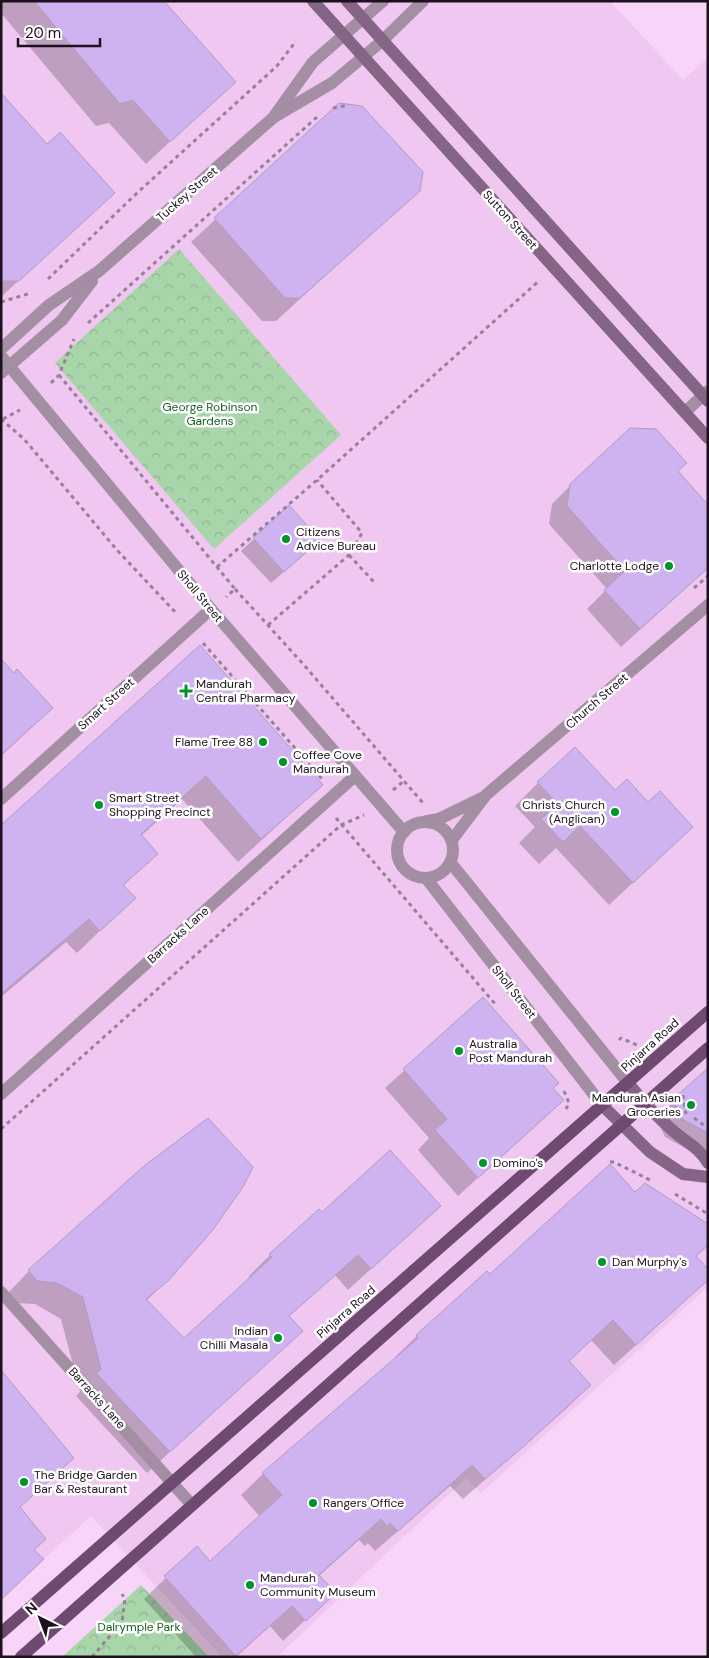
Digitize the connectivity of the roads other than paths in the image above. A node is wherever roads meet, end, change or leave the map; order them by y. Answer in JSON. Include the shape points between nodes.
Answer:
{"nodes":[{"id":1,"x":313,"y":1,"type":"edge"},
{"id":2,"x":347,"y":1,"type":"edge"},
{"id":3,"x":383,"y":1,"type":"edge"},
{"id":4,"x":423,"y":1,"type":"edge"},
{"id":5,"x":363,"y":19,"type":"junction"},
{"id":6,"x":344,"y":36,"type":"junction"},
{"id":7,"x":382,"y":40,"type":"junction"},
{"id":8,"x":363,"y":57,"type":"junction"},
{"id":9,"x":274,"y":117,"type":"junction"},
{"id":10,"x":99,"y":271,"type":"junction"},
{"id":11,"x":1,"y":349,"type":"edge"},
{"id":12,"x":4,"y":365,"type":"edge"},
{"id":13,"x":706,"y":396,"type":"edge"},
{"id":14,"x":685,"y":412,"type":"junction"},
{"id":15,"x":708,"y":438,"type":"edge"},
{"id":16,"x":708,"y":605,"type":"edge"},
{"id":17,"x":211,"y":609,"type":"junction"},
{"id":18,"x":355,"y":776,"type":"junction"},
{"id":19,"x":486,"y":796,"type":"junction"},
{"id":20,"x":1,"y":799,"type":"edge"},
{"id":21,"x":427,"y":821,"type":"junction"},
{"id":22,"x":404,"y":832,"type":"junction"},
{"id":23,"x":452,"y":840,"type":"junction"},
{"id":24,"x":451,"y":863,"type":"junction"},
{"id":25,"x":426,"y":878,"type":"junction"},
{"id":26,"x":708,"y":1012,"type":"edge"},
{"id":27,"x":708,"y":1048,"type":"edge"},
{"id":28,"x":628,"y":1083,"type":"junction"},
{"id":29,"x":1,"y":1094,"type":"edge"},
{"id":30,"x":645,"y":1104,"type":"junction"},
{"id":31,"x":602,"y":1105,"type":"junction"},
{"id":32,"x":620,"y":1124,"type":"junction"},
{"id":33,"x":708,"y":1163,"type":"edge"},
{"id":34,"x":708,"y":1177,"type":"edge"},
{"id":35,"x":1,"y":1292,"type":"edge"},
{"id":36,"x":173,"y":1484,"type":"junction"},
{"id":37,"x":192,"y":1504,"type":"junction"},
{"id":38,"x":1,"y":1633,"type":"edge"},
{"id":39,"x":21,"y":1657,"type":"edge"}],
"edges":[{"from":1,"to":6,"type":"main road","name":"Sutton Street"},
{"from":2,"to":5,"type":"main road","name":"Sutton Street"},
{"from":3,"to":5,"type":"street","name":"Tuckey Street"},
{"from":4,"to":7,"type":"street","name":"Tuckey Street"},
{"from":5,"to":6,"type":"street","name":"Tuckey Street"},
{"from":5,"to":7,"type":"main road","name":"Sutton Street"},
{"from":6,"to":8,"type":"main road","name":"Sutton Street"},
{"from":6,"to":9,"type":"street","name":"Tuckey Street","via":[[313,62]]},
{"from":7,"to":8,"type":"street","name":"Tuckey Street"},
{"from":7,"to":13,"type":"main road","name":"Sutton Street"},
{"from":8,"to":9,"type":"street","name":"Tuckey Street","via":[[332,83]]},
{"from":8,"to":14,"type":"main road","name":"Sutton Street"},
{"from":9,"to":10,"type":"street","name":"Tuckey Street"},
{"from":10,"to":11,"type":"street","name":"Tuckey Street","via":[[49,305]]},
{"from":10,"to":12,"type":"street","name":"Tuckey Street","via":[[62,320]]},
{"from":12,"to":17,"type":"street","name":"Sholl Street"},
{"from":13,"to":14,"type":"street"},
{"from":14,"to":15,"type":"main road","name":"Sutton Street"},
{"from":16,"to":19,"type":"street","name":"Church Street"},
{"from":17,"to":18,"type":"street","name":"Sholl Street"},
{"from":17,"to":20,"type":"street","name":"Smart Street"},
{"from":18,"to":22,"type":"street","name":"Sholl Street"},
{"from":18,"to":29,"type":"street","name":"Barracks Lane"},
{"from":19,"to":21,"type":"street","name":"Church Street"},
{"from":19,"to":23,"type":"street","name":"Church Street"},
{"from":21,"to":22,"type":"street"},
{"from":21,"to":23,"type":"street","via":[[445,829]]},
{"from":22,"to":25,"type":"street","via":[[397,849],[402,866]]},
{"from":23,"to":24,"type":"street","via":[[454,854]]},
{"from":24,"to":25,"type":"street","via":[[440,874]]},
{"from":24,"to":28,"type":"street"},
{"from":25,"to":31,"type":"street","name":"Sholl Street"},
{"from":26,"to":28,"type":"main road","name":"Pinjarra Road"},
{"from":27,"to":30,"type":"main road"},
{"from":28,"to":30,"type":"main road"},
{"from":28,"to":31,"type":"main road","name":"Pinjarra Road"},
{"from":30,"to":32,"type":"main road"},
{"from":30,"to":33,"type":"main road","via":[[702,1152]]},
{"from":31,"to":32,"type":"main road"},
{"from":31,"to":36,"type":"main road","name":"Pinjarra Road"},
{"from":32,"to":34,"type":"main road","via":[[650,1152],[683,1174]]},
{"from":32,"to":37,"type":"main road"},
{"from":35,"to":36,"type":"street","name":"Barracks Lane"},
{"from":36,"to":37,"type":"street","name":"Barracks Lane"},
{"from":36,"to":38,"type":"main road","name":"Pinjarra Road"},
{"from":37,"to":39,"type":"main road"}]}
